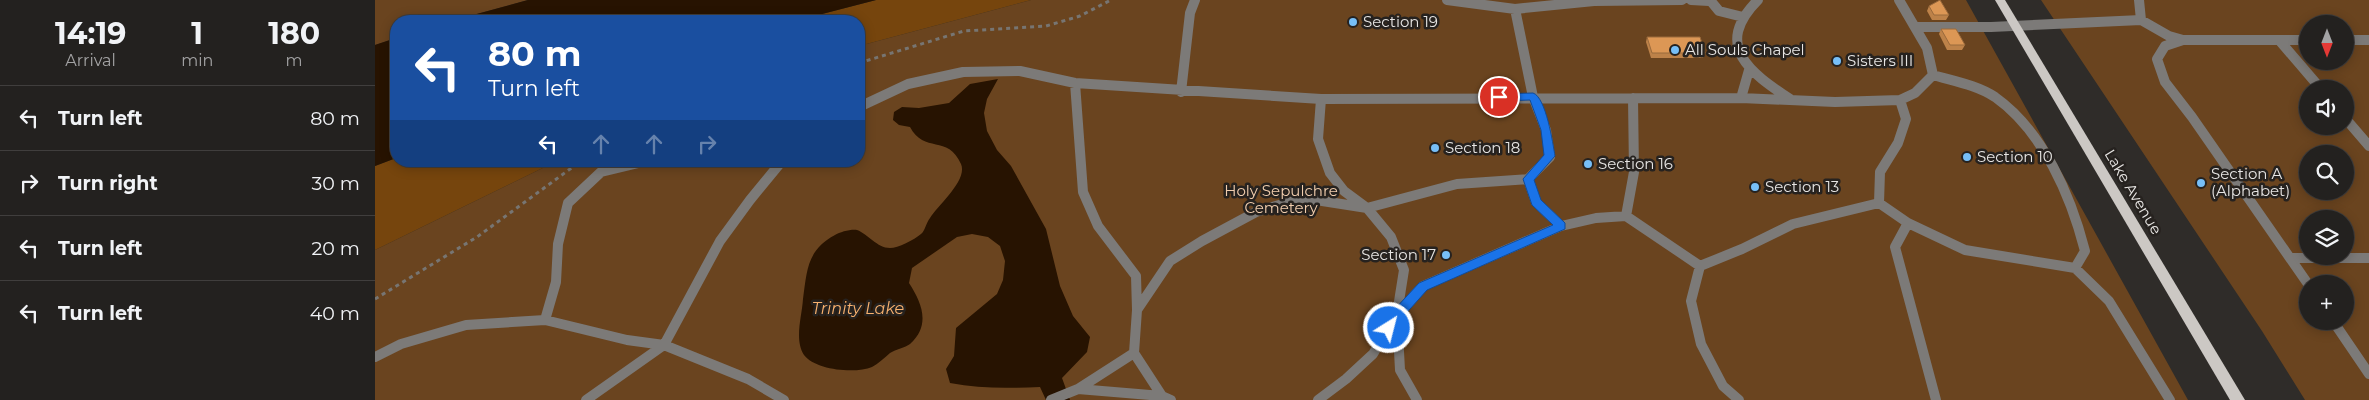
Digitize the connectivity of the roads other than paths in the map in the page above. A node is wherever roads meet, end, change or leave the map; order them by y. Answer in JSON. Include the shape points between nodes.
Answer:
{"nodes":[{"id":1,"x":1195,"y":0,"type":"edge"},
{"id":2,"x":1447,"y":0,"type":"edge"},
{"id":3,"x":1594,"y":0,"type":"edge"},
{"id":4,"x":1682,"y":0,"type":"edge"},
{"id":5,"x":1691,"y":0,"type":"edge"},
{"id":6,"x":1899,"y":0,"type":"edge"},
{"id":7,"x":2000,"y":0,"type":"edge"},
{"id":8,"x":2139,"y":0,"type":"edge"},
{"id":9,"x":1710,"y":1,"type":"edge"},
{"id":10,"x":1754,"y":1,"type":"edge"},
{"id":11,"x":1515,"y":10,"type":"junction"},
{"id":12,"x":1743,"y":17,"type":"junction"},
{"id":13,"x":2141,"y":20,"type":"junction"},
{"id":14,"x":2015,"y":24,"type":"junction"},
{"id":15,"x":1915,"y":28,"type":"junction"},
{"id":16,"x":2183,"y":40,"type":"junction"},
{"id":17,"x":2279,"y":40,"type":"junction"},
{"id":18,"x":2299,"y":40,"type":"edge"},
{"id":19,"x":2354,"y":40,"type":"edge"},
{"id":20,"x":2369,"y":40,"type":"edge"},
{"id":21,"x":1749,"y":70,"type":"junction"},
{"id":22,"x":1933,"y":75,"type":"junction"},
{"id":23,"x":2313,"y":80,"type":"edge"},
{"id":24,"x":1075,"y":83,"type":"junction"},
{"id":25,"x":1181,"y":92,"type":"junction"},
{"id":26,"x":1533,"y":97,"type":"junction"},
{"id":27,"x":1633,"y":98,"type":"junction"},
{"id":28,"x":1741,"y":98,"type":"junction"},
{"id":29,"x":1321,"y":99,"type":"junction"},
{"id":30,"x":1791,"y":100,"type":"junction"},
{"id":31,"x":1900,"y":100,"type":"junction"},
{"id":32,"x":865,"y":104,"type":"edge"},
{"id":33,"x":2354,"y":128,"type":"edge"},
{"id":34,"x":2369,"y":146,"type":"edge"},
{"id":35,"x":622,"y":167,"type":"edge"},
{"id":36,"x":778,"y":167,"type":"edge"},
{"id":37,"x":1528,"y":179,"type":"junction"},
{"id":38,"x":1879,"y":202,"type":"junction"},
{"id":39,"x":1367,"y":208,"type":"junction"},
{"id":40,"x":1626,"y":216,"type":"junction"},
{"id":41,"x":1908,"y":223,"type":"junction"},
{"id":42,"x":1561,"y":226,"type":"junction"},
{"id":43,"x":2290,"y":258,"type":"junction"},
{"id":44,"x":2369,"y":258,"type":"edge"},
{"id":45,"x":1700,"y":266,"type":"junction"},
{"id":46,"x":2075,"y":268,"type":"junction"},
{"id":47,"x":2302,"y":275,"type":"edge"},
{"id":48,"x":1137,"y":310,"type":"junction"},
{"id":49,"x":1397,"y":314,"type":"junction"},
{"id":50,"x":545,"y":320,"type":"junction"},
{"id":51,"x":2339,"y":330,"type":"edge"},
{"id":52,"x":664,"y":345,"type":"junction"},
{"id":53,"x":1134,"y":353,"type":"junction"},
{"id":54,"x":375,"y":357,"type":"edge"},
{"id":55,"x":2369,"y":374,"type":"edge"},
{"id":56,"x":1079,"y":389,"type":"junction"},
{"id":57,"x":1166,"y":398,"type":"edge"},
{"id":58,"x":586,"y":400,"type":"edge"},
{"id":59,"x":784,"y":400,"type":"edge"},
{"id":60,"x":1051,"y":400,"type":"edge"},
{"id":61,"x":1318,"y":400,"type":"edge"},
{"id":62,"x":1417,"y":400,"type":"edge"},
{"id":63,"x":1739,"y":400,"type":"edge"},
{"id":64,"x":1935,"y":400,"type":"edge"},
{"id":65,"x":2170,"y":400,"type":"edge"},
{"id":66,"x":2238,"y":400,"type":"edge"}],
"edges":[{"from":1,"to":25,"type":"lane","via":[[1190,13]]},
{"from":2,"to":11,"type":"lane"},
{"from":3,"to":4,"type":"lane"},
{"from":3,"to":11,"type":"lane"},
{"from":5,"to":9,"type":"lane"},
{"from":6,"to":15,"type":"lane"},
{"from":7,"to":14,"type":"main road","name":"Lake Avenue"},
{"from":8,"to":13,"type":"lane"},
{"from":9,"to":12,"type":"lane","via":[[1716,10]]},
{"from":10,"to":12,"type":"lane"},
{"from":11,"to":26,"type":"lane"},
{"from":12,"to":21,"type":"lane","via":[[1737,28],[1739,52]]},
{"from":13,"to":14,"type":"lane"},
{"from":13,"to":16,"type":"lane"},
{"from":14,"to":15,"type":"lane"},
{"from":14,"to":66,"type":"main road","name":"Lake Avenue"},
{"from":15,"to":22,"type":"lane","via":[[1927,48]]},
{"from":16,"to":17,"type":"lane"},
{"from":16,"to":43,"type":"lane","via":[[2165,46],[2157,59],[2165,82]]},
{"from":17,"to":18,"type":"lane"},
{"from":17,"to":23,"type":"lane"},
{"from":19,"to":20,"type":"lane"},
{"from":21,"to":28,"type":"lane"},
{"from":21,"to":30,"type":"lane"},
{"from":22,"to":31,"type":"lane","via":[[1915,93]]},
{"from":22,"to":46,"type":"lane","via":[[1993,97],[2026,127],[2081,228],[2085,252]]},
{"from":24,"to":25,"type":"lane"},
{"from":24,"to":32,"type":"lane","via":[[1019,71],[963,72],[908,84]]},
{"from":24,"to":48,"type":"lane","via":[[1083,192],[1098,226],[1136,276]]},
{"from":25,"to":29,"type":"lane"},
{"from":26,"to":27,"type":"lane"},
{"from":26,"to":29,"type":"lane"},
{"from":26,"to":37,"type":"lane","via":[[1546,130],[1550,156]]},
{"from":27,"to":28,"type":"lane"},
{"from":27,"to":40,"type":"lane","via":[[1634,172]]},
{"from":28,"to":30,"type":"lane"},
{"from":29,"to":39,"type":"lane","via":[[1318,139],[1330,173],[1344,191]]},
{"from":30,"to":31,"type":"lane"},
{"from":31,"to":38,"type":"lane","via":[[1906,119],[1898,143],[1880,172]]},
{"from":33,"to":34,"type":"lane"},
{"from":35,"to":50,"type":"lane","via":[[601,172],[568,202],[558,244],[556,282]]},
{"from":36,"to":52,"type":"lane","via":[[736,220],[702,271]]},
{"from":37,"to":39,"type":"lane","via":[[1457,184]]},
{"from":37,"to":42,"type":"lane","via":[[1536,202]]},
{"from":38,"to":41,"type":"lane"},
{"from":38,"to":45,"type":"lane","via":[[1793,224]]},
{"from":39,"to":48,"type":"lane","via":[[1303,198],[1256,212],[1170,261]]},
{"from":39,"to":49,"type":"lane","via":[[1391,237],[1403,270]]},
{"from":40,"to":42,"type":"lane","via":[[1596,218]]},
{"from":40,"to":45,"type":"lane"},
{"from":41,"to":46,"type":"lane","via":[[1965,250]]},
{"from":41,"to":64,"type":"lane","via":[[1895,247]]},
{"from":42,"to":49,"type":"lane","via":[[1423,286]]},
{"from":43,"to":44,"type":"lane"},
{"from":43,"to":47,"type":"lane"},
{"from":45,"to":63,"type":"lane","via":[[1691,301],[1701,344],[1723,386]]},
{"from":46,"to":65,"type":"lane","via":[[2109,301]]},
{"from":48,"to":53,"type":"lane"},
{"from":49,"to":61,"type":"lane","via":[[1373,354]]},
{"from":49,"to":62,"type":"lane","via":[[1400,370]]},
{"from":50,"to":52,"type":"lane","via":[[627,340]]},
{"from":50,"to":54,"type":"lane","via":[[466,325],[401,344]]},
{"from":51,"to":55,"type":"lane"},
{"from":52,"to":58,"type":"lane"},
{"from":52,"to":59,"type":"lane","via":[[748,379]]},
{"from":53,"to":56,"type":"lane"},
{"from":53,"to":57,"type":"lane"},
{"from":56,"to":57,"type":"lane"},
{"from":56,"to":60,"type":"lane"}]}
